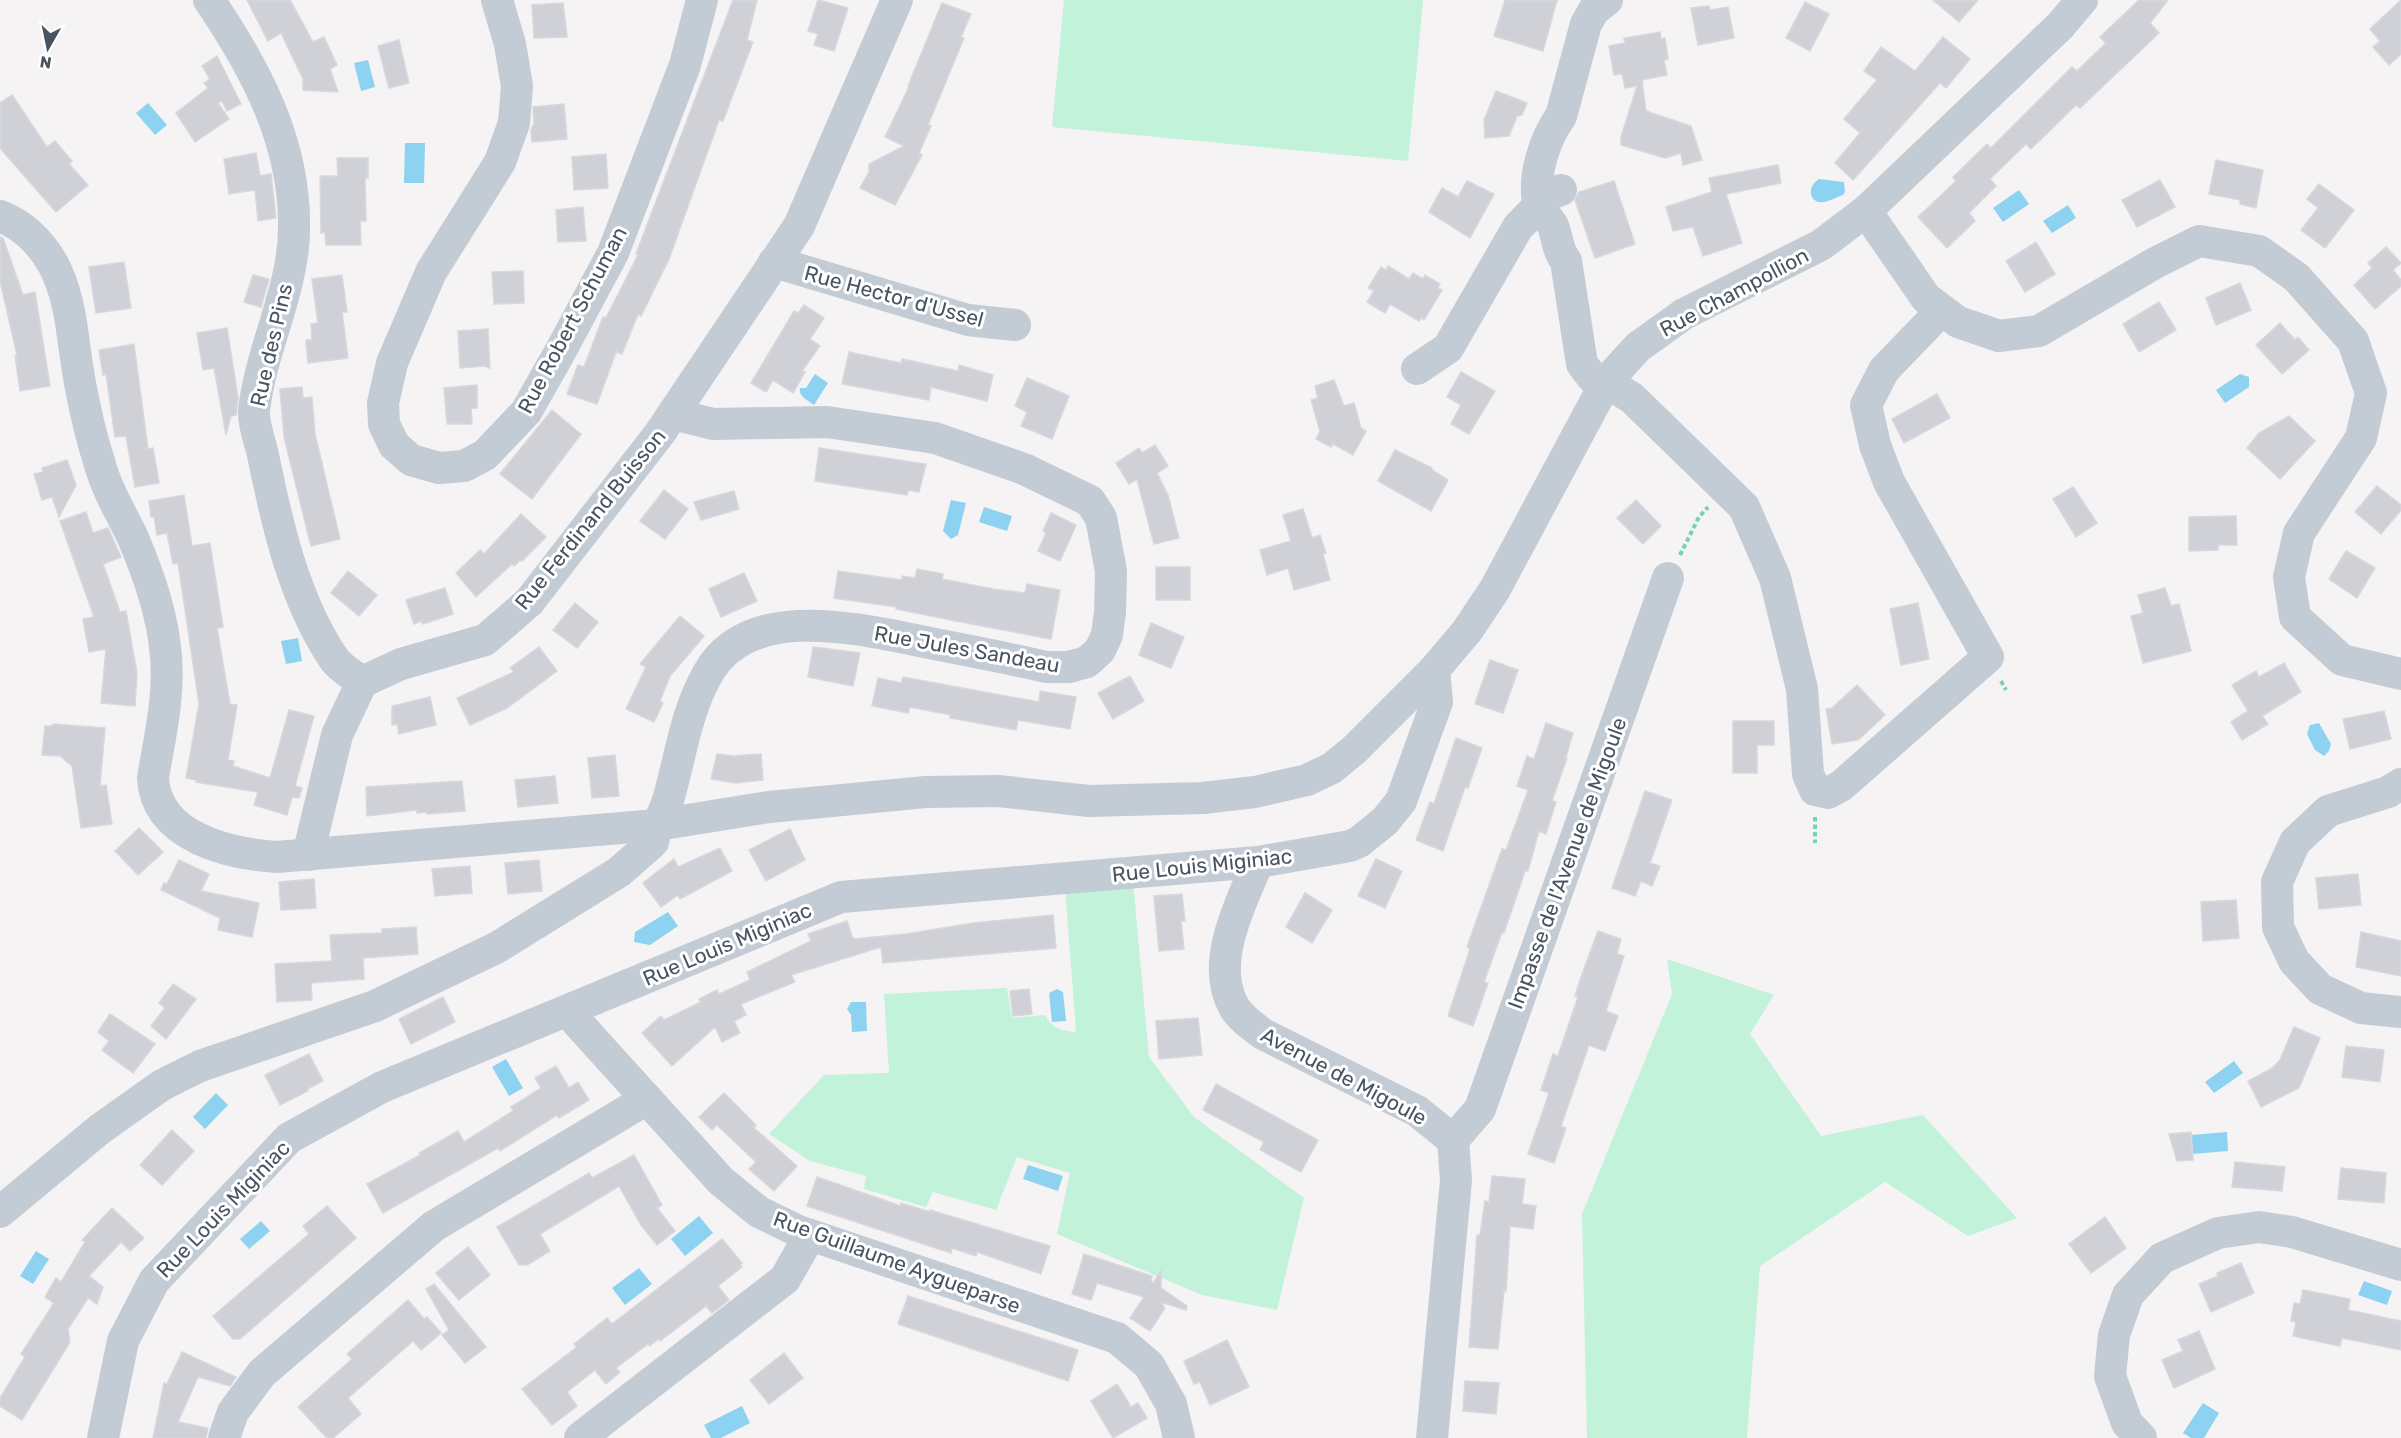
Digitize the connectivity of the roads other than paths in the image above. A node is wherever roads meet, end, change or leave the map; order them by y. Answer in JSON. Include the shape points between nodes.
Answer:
{"nodes":[{"id":1,"x":209,"y":0,"type":"edge"},
{"id":2,"x":497,"y":0,"type":"edge"},
{"id":3,"x":702,"y":0,"type":"edge"},
{"id":4,"x":897,"y":0,"type":"edge"},
{"id":5,"x":1607,"y":0,"type":"edge"},
{"id":6,"x":2082,"y":0,"type":"edge"},
{"id":7,"x":1550,"y":197,"type":"junction"},
{"id":8,"x":1866,"y":211,"type":"junction"},
{"id":9,"x":0,"y":216,"type":"edge"},
{"id":10,"x":774,"y":262,"type":"junction"},
{"id":11,"x":1942,"y":310,"type":"junction"},
{"id":12,"x":1015,"y":325,"type":"dead end"},
{"id":13,"x":1417,"y":369,"type":"dead end"},
{"id":14,"x":1606,"y":382,"type":"junction"},
{"id":15,"x":673,"y":414,"type":"junction"},
{"id":16,"x":1668,"y":578,"type":"road end"},
{"id":17,"x":1434,"y":670,"type":"junction"},
{"id":18,"x":2401,"y":674,"type":"edge"},
{"id":19,"x":362,"y":682,"type":"junction"},
{"id":20,"x":2401,"y":784,"type":"edge"},
{"id":21,"x":657,"y":825,"type":"junction"},
{"id":22,"x":308,"y":855,"type":"junction"},
{"id":23,"x":1258,"y":862,"type":"junction"},
{"id":24,"x":567,"y":1011,"type":"junction"},
{"id":25,"x":2401,"y":1012,"type":"edge"},
{"id":26,"x":647,"y":1100,"type":"junction"},
{"id":27,"x":1453,"y":1140,"type":"junction"},
{"id":28,"x":0,"y":1212,"type":"edge"},
{"id":29,"x":810,"y":1235,"type":"junction"},
{"id":30,"x":2401,"y":1265,"type":"edge"},
{"id":31,"x":103,"y":1438,"type":"edge"},
{"id":32,"x":224,"y":1438,"type":"edge"},
{"id":33,"x":580,"y":1438,"type":"edge"},
{"id":34,"x":1179,"y":1438,"type":"edge"},
{"id":35,"x":1432,"y":1438,"type":"edge"},
{"id":36,"x":2141,"y":1438,"type":"edge"}],
"edges":[{"from":1,"to":19,"type":"street","name":"Rue des Pins","via":[[235,38],[274,115],[288,167],[294,230],[289,268],[254,413],[266,468],[289,561],[312,618],[336,661]]},
{"from":2,"to":3,"type":"street","name":"Rue Robert Schuman","via":[[517,86],[513,123],[500,162],[431,272],[392,363],[383,402],[384,424],[394,445],[411,460],[439,468],[464,466],[484,455],[526,412],[560,352],[613,253],[685,65]]},
{"from":4,"to":10,"type":"street","name":"Rue Ferdinand Buisson","via":[[799,226]]},
{"from":5,"to":7,"type":"street","via":[[1594,10],[1586,24],[1561,117],[1553,127],[1541,164],[1536,185]]},
{"from":6,"to":8,"type":"street","name":"Rue Champollion","via":[[2060,26]]},
{"from":7,"to":13,"type":"street","via":[[1518,227],[1448,348]]},
{"from":7,"to":14,"type":"street","via":[[1552,226],[1559,252],[1566,261],[1582,364],[1592,377]]},
{"from":8,"to":11,"type":"street","via":[[1926,298]]},
{"from":8,"to":14,"type":"street","name":"Rue Champollion","via":[[1821,245],[1684,314],[1638,347]]},
{"from":9,"to":22,"type":"street","via":[[24,229],[42,248],[60,280],[72,319],[80,383],[100,467],[154,591],[166,648],[164,714],[153,778],[159,805],[172,822],[189,833],[229,850],[265,856]]},
{"from":10,"to":12,"type":"street","name":"Rue Hector d'Ussel","via":[[968,320]]},
{"from":10,"to":15,"type":"street","name":"Rue Ferdinand Buisson"},
{"from":11,"to":14,"type":"street","via":[[1884,370],[1866,405],[1889,482],[1988,657],[1841,786],[1828,793],[1815,790],[1808,774],[1802,689],[1775,578],[1744,507],[1632,398]]},
{"from":11,"to":18,"type":"street","via":[[1958,322],[1999,336],[2039,331],[2199,241],[2259,250],[2296,277],[2353,341],[2371,393],[2361,438],[2299,533],[2289,577],[2295,617],[2342,660]]},
{"from":14,"to":17,"type":"street","name":"Rue Champollion","via":[[1495,589],[1467,632]]},
{"from":15,"to":19,"type":"street","name":"Rue Ferdinand Buisson","via":[[529,602],[485,640],[401,664]]},
{"from":15,"to":21,"type":"street","name":"Rue Jules Sandeau","via":[[713,424],[827,422],[935,438],[1054,483],[1090,501],[1101,518],[1111,571],[1110,612],[1100,650],[1087,662],[1069,667],[1046,667],[846,627],[811,625],[754,633],[715,661],[706,676],[691,708],[667,808]]},
{"from":16,"to":27,"type":"street","name":"Impasse de l'Avenue de Migoule","via":[[1480,1109]]},
{"from":17,"to":21,"type":"street","name":"Rue Champollion","via":[[1356,750],[1332,768],[1307,780],[1256,792],[1203,798],[1089,801],[998,791],[937,792],[769,807]]},
{"from":17,"to":23,"type":"street","name":"Rue Louis Miginiac","via":[[1437,702],[1395,811],[1350,846]]},
{"from":19,"to":22,"type":"street","via":[[337,735]]},
{"from":20,"to":25,"type":"street","via":[[2328,811],[2295,842],[2277,882],[2278,927],[2294,961],[2320,989],[2361,1008]]},
{"from":21,"to":22,"type":"street"},
{"from":21,"to":28,"type":"street","name":"Rue Jules Sandeau","via":[[652,842],[619,872],[496,948],[375,1006],[200,1066],[162,1084],[100,1129]]},
{"from":23,"to":24,"type":"street","name":"Rue Louis Miginiac","via":[[841,897]]},
{"from":23,"to":27,"type":"street","name":"Avenue de Migoule","via":[[1233,921],[1228,944],[1225,976],[1233,1005],[1263,1034],[1417,1111]]},
{"from":24,"to":26,"type":"street","name":"Rue Guillaume Aygueparse"},
{"from":24,"to":31,"type":"street","name":"Rue Louis Miginiac","via":[[382,1088],[289,1138],[154,1281],[123,1341]]},
{"from":26,"to":29,"type":"street","name":"Rue Guillaume Aygueparse","via":[[722,1181],[759,1212]]},
{"from":26,"to":32,"type":"street","via":[[434,1226],[262,1373],[233,1412]]},
{"from":27,"to":35,"type":"street","via":[[1456,1180]]},
{"from":29,"to":33,"type":"street","via":[[785,1278]]},
{"from":29,"to":34,"type":"street","name":"Rue Guillaume Aygueparse","via":[[1117,1338],[1149,1365],[1171,1404]]},
{"from":30,"to":36,"type":"street","via":[[2292,1232],[2259,1227],[2218,1233],[2162,1258],[2128,1295],[2114,1335],[2110,1376],[2127,1424]]}]}
